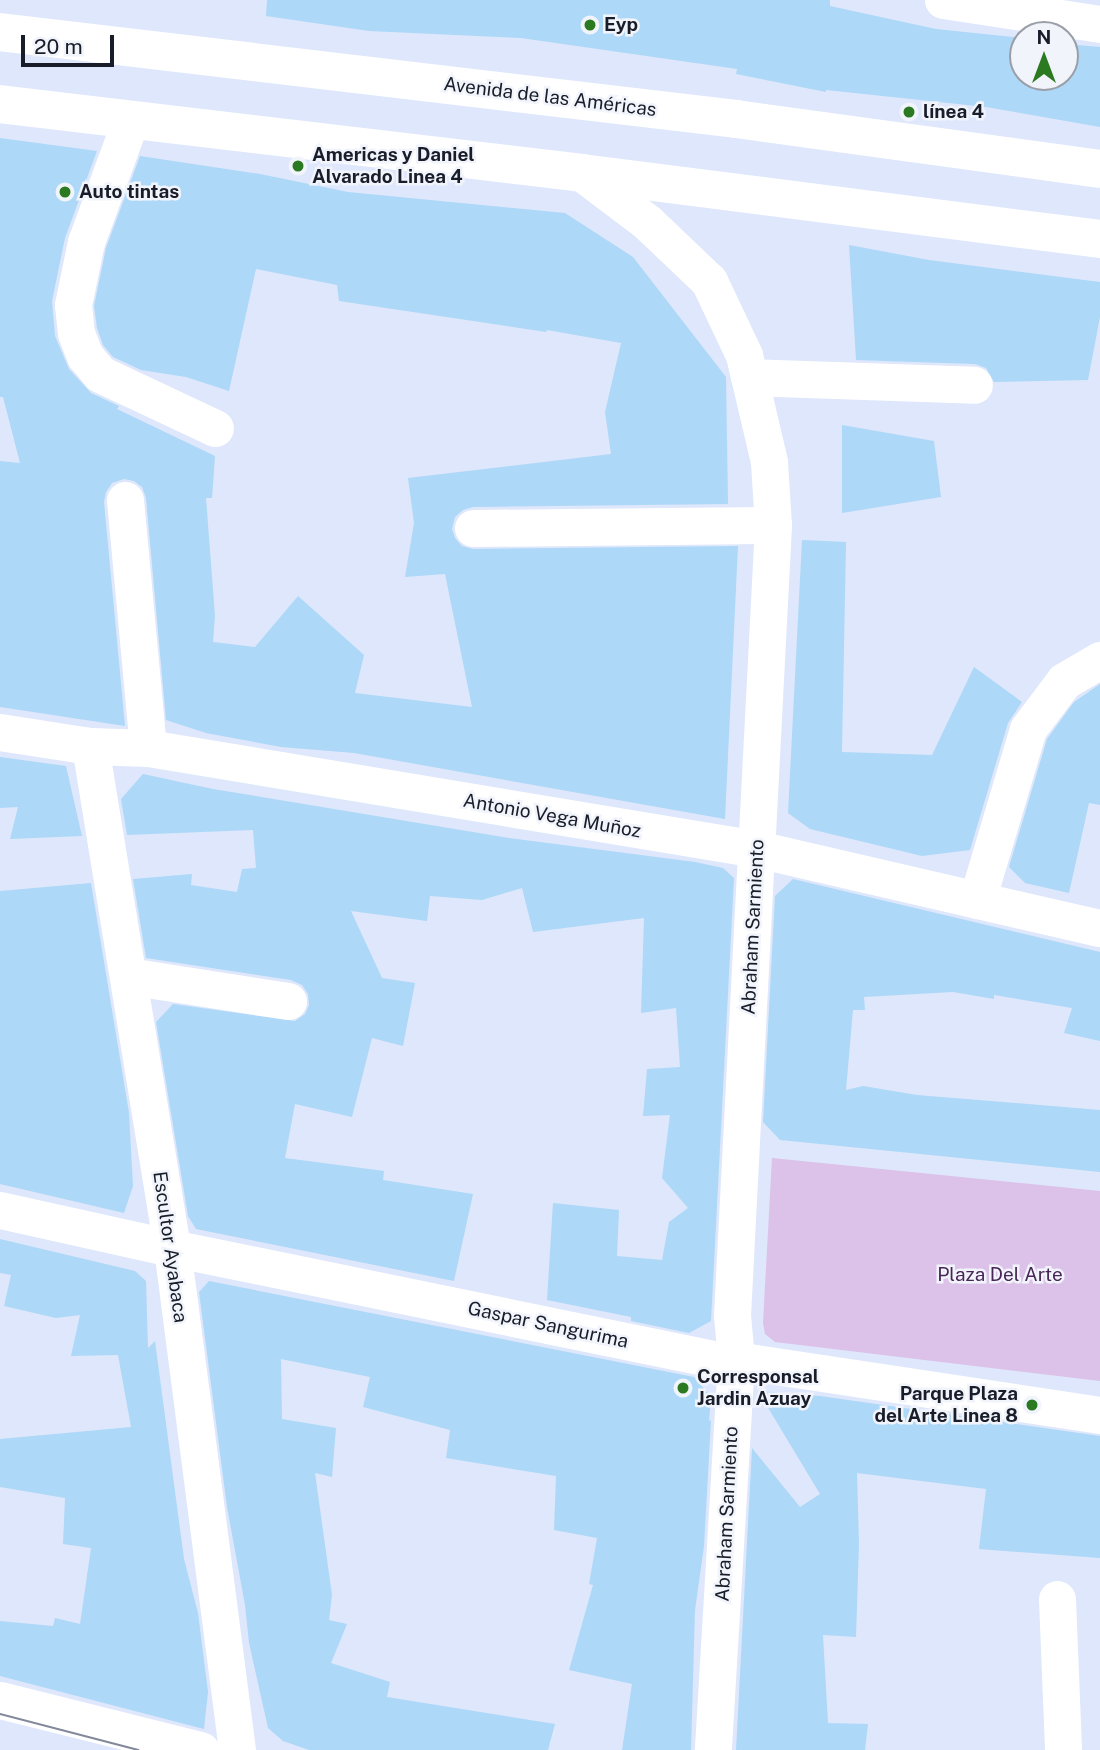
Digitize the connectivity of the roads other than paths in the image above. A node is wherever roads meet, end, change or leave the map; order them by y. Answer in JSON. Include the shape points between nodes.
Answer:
{"nodes":[{"id":1,"x":943,"y":0,"type":"edge"},
{"id":2,"x":1100,"y":24,"type":"edge"},
{"id":3,"x":0,"y":32,"type":"edge"},
{"id":4,"x":0,"y":104,"type":"edge"},
{"id":5,"x":131,"y":120,"type":"junction"},
{"id":6,"x":1100,"y":169,"type":"edge"},
{"id":7,"x":582,"y":173,"type":"junction"},
{"id":8,"x":1100,"y":239,"type":"edge"},
{"id":9,"x":749,"y":377,"type":"junction"},
{"id":10,"x":974,"y":385,"type":"dead end"},
{"id":11,"x":215,"y":428,"type":"dead end"},
{"id":12,"x":125,"y":500,"type":"dead end"},
{"id":13,"x":773,"y":526,"type":"junction"},
{"id":14,"x":473,"y":528,"type":"dead end"},
{"id":15,"x":1100,"y":660,"type":"edge"},
{"id":16,"x":0,"y":732,"type":"edge"},
{"id":17,"x":90,"y":746,"type":"junction"},
{"id":18,"x":148,"y":748,"type":"junction"},
{"id":19,"x":757,"y":849,"type":"junction"},
{"id":20,"x":977,"y":900,"type":"junction"},
{"id":21,"x":1100,"y":928,"type":"edge"},
{"id":22,"x":128,"y":976,"type":"junction"},
{"id":23,"x":288,"y":1001,"type":"dead end"},
{"id":24,"x":0,"y":1210,"type":"edge"},
{"id":25,"x":172,"y":1248,"type":"junction"},
{"id":26,"x":736,"y":1360,"type":"junction"},
{"id":27,"x":1100,"y":1416,"type":"edge"},
{"id":28,"x":1057,"y":1599,"type":"dead end"},
{"id":29,"x":0,"y":1700,"type":"edge"},
{"id":30,"x":201,"y":1750,"type":"edge"},
{"id":31,"x":237,"y":1750,"type":"edge"},
{"id":32,"x":713,"y":1750,"type":"edge"},
{"id":33,"x":1063,"y":1750,"type":"edge"}],
"edges":[{"from":1,"to":2,"type":"street"},
{"from":3,"to":6,"type":"main road","name":"Avenida de las Américas","via":[[722,117]]},
{"from":4,"to":5,"type":"main road"},
{"from":5,"to":7,"type":"main road"},
{"from":5,"to":11,"type":"street","via":[[86,242],[73,305],[76,333],[85,356],[100,374]]},
{"from":7,"to":8,"type":"main road"},
{"from":7,"to":9,"type":"street","name":"Abraham Sarmiento","via":[[647,222],[709,281],[744,355]]},
{"from":9,"to":10,"type":"street"},
{"from":9,"to":13,"type":"street","name":"Abraham Sarmiento","via":[[769,462]]},
{"from":12,"to":18,"type":"street"},
{"from":13,"to":14,"type":"street"},
{"from":13,"to":19,"type":"street","name":"Abraham Sarmiento"},
{"from":15,"to":20,"type":"street","via":[[1064,681],[1028,729]]},
{"from":16,"to":17,"type":"street","name":"Antonio Vega Muñoz"},
{"from":17,"to":18,"type":"street","name":"Antonio Vega Muñoz"},
{"from":17,"to":22,"type":"street","name":"Escultor Ayabaca"},
{"from":18,"to":19,"type":"street","name":"Antonio Vega Muñoz"},
{"from":19,"to":20,"type":"street","name":"Antonio Vega Muñoz"},
{"from":19,"to":26,"type":"street","name":"Abraham Sarmiento","via":[[732,1315]]},
{"from":20,"to":21,"type":"street","name":"Antonio Vega Muñoz"},
{"from":22,"to":23,"type":"street"},
{"from":22,"to":25,"type":"street","name":"Escultor Ayabaca"},
{"from":24,"to":25,"type":"street","name":"Gaspar Sangurima"},
{"from":25,"to":26,"type":"street","name":"Gaspar Sangurima"},
{"from":25,"to":31,"type":"street","name":"Escultor Ayabaca"},
{"from":26,"to":27,"type":"street","name":"Gaspar Sangurima"},
{"from":26,"to":32,"type":"street","name":"Abraham Sarmiento"},
{"from":28,"to":33,"type":"street"},
{"from":29,"to":30,"type":"street"}]}
